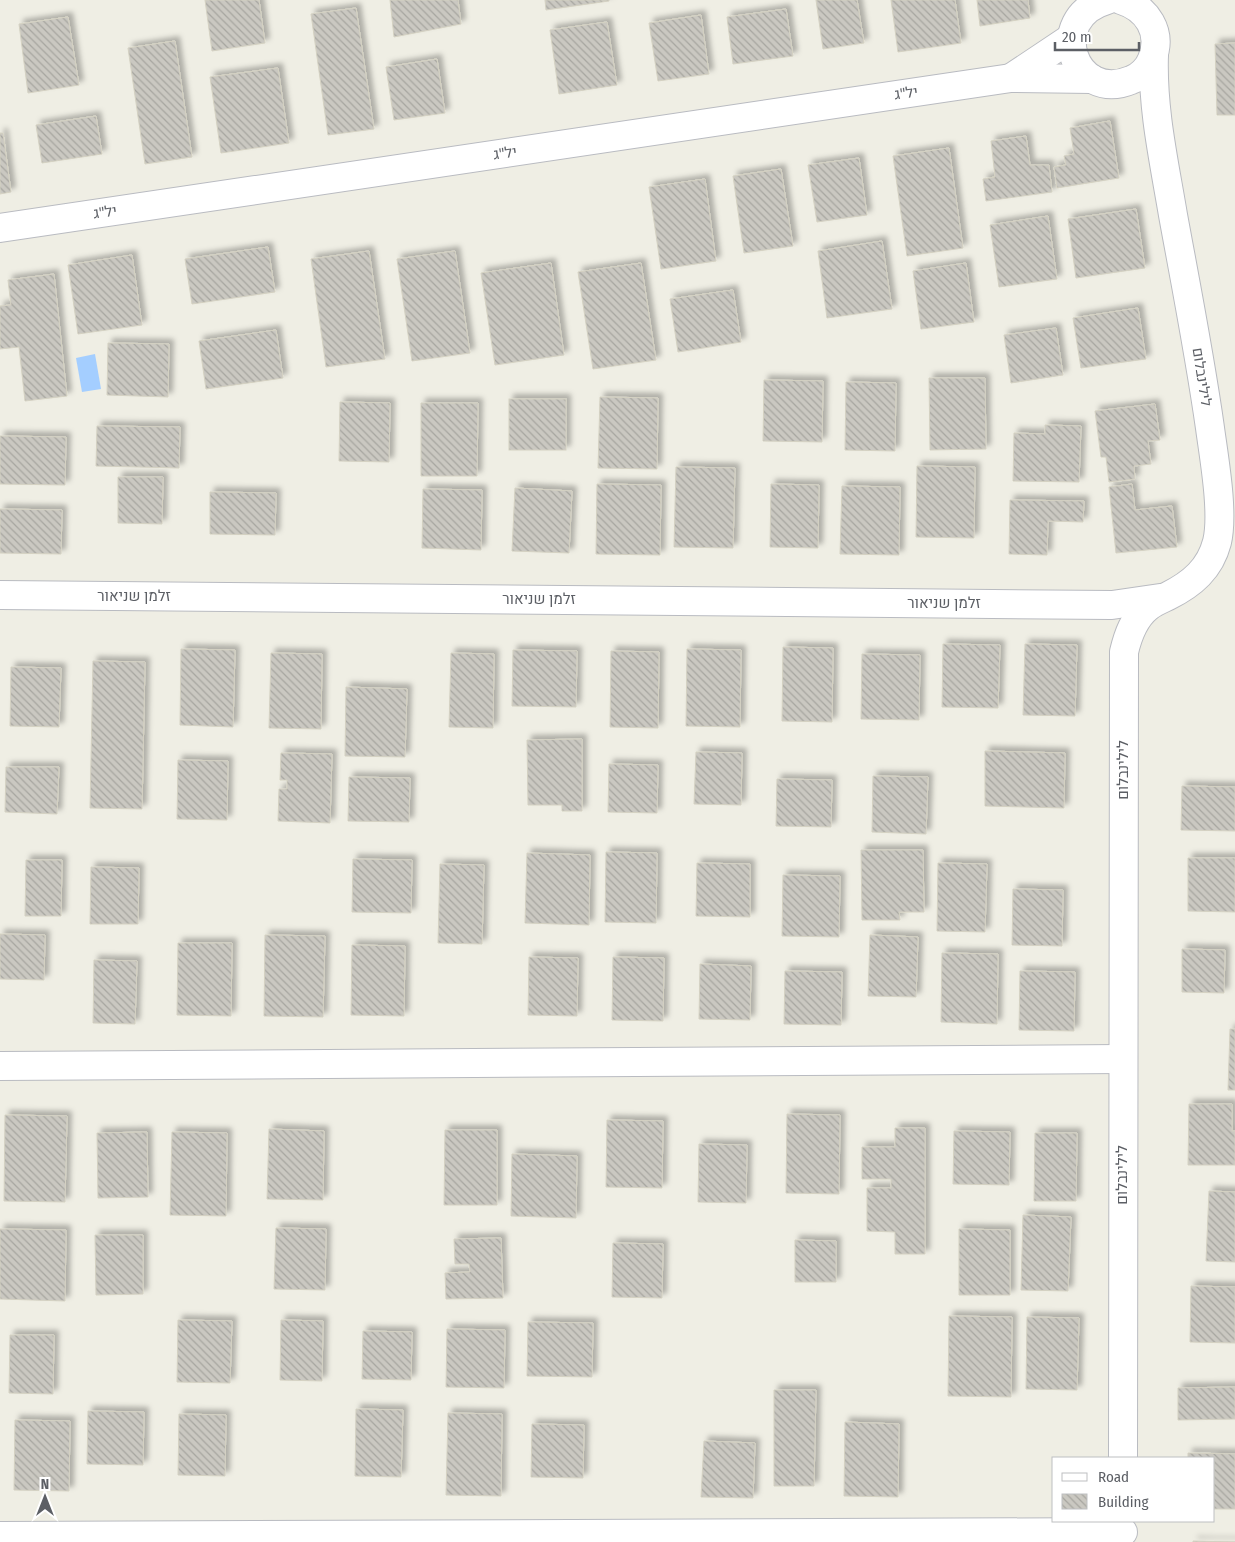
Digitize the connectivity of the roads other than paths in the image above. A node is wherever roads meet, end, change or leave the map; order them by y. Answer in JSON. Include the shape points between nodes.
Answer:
{"nodes":[{"id":1,"x":1121,"y":0,"type":"edge"},
{"id":2,"x":1092,"y":3,"type":"edge"},
{"id":3,"x":1071,"y":38,"type":"junction"},
{"id":4,"x":1154,"y":54,"type":"junction"},
{"id":5,"x":1011,"y":78,"type":"junction"},
{"id":6,"x":1103,"y":82,"type":"junction"},
{"id":7,"x":1157,"y":127,"type":"junction"},
{"id":8,"x":0,"y":228,"type":"edge"},
{"id":9,"x":0,"y":595,"type":"edge"},
{"id":10,"x":1168,"y":596,"type":"junction"},
{"id":11,"x":1078,"y":604,"type":"junction"},
{"id":12,"x":1124,"y":652,"type":"junction"},
{"id":13,"x":1122,"y":1059,"type":"junction"},
{"id":14,"x":0,"y":1066,"type":"edge"},
{"id":15,"x":1123,"y":1457,"type":"edge"},
{"id":16,"x":1123,"y":1531,"type":"edge"},
{"id":17,"x":0,"y":1536,"type":"edge"}],
"edges":[{"from":1,"to":4,"type":"street","name":"לילינבלום","via":[[1143,11],[1151,22],[1156,35]]},
{"from":2,"to":3,"type":"street","via":[[1076,22]]},
{"from":3,"to":5,"type":"street","name":"יל\"ג"},
{"from":3,"to":6,"type":"street","name":"לילינבלום","via":[[1072,54],[1080,69]]},
{"from":4,"to":6,"type":"street","via":[[1144,72],[1135,79]]},
{"from":4,"to":7,"type":"street","name":"לילינבלום"},
{"from":5,"to":6,"type":"street","name":"יל\"ג"},
{"from":5,"to":8,"type":"street","name":"יל\"ג"},
{"from":6,"to":7,"type":"street","name":"לילינבלום","via":[[1135,98]]},
{"from":7,"to":10,"type":"street","name":"לילינבלום","via":[[1202,376],[1219,523],[1217,542],[1200,575],[1188,586]]},
{"from":9,"to":11,"type":"street","name":"זלמן שניאור"},
{"from":10,"to":11,"type":"street","name":"זלמן שניאור","via":[[1112,605]]},
{"from":10,"to":12,"type":"street","name":"לילינבלום","via":[[1149,606],[1137,618]]},
{"from":11,"to":12,"type":"street","name":"זלמן שניאור","via":[[1109,617],[1119,632]]},
{"from":12,"to":13,"type":"street","name":"לילינבלום"},
{"from":13,"to":14,"type":"street"},
{"from":13,"to":15,"type":"street","name":"לילינבלום"},
{"from":16,"to":17,"type":"street"}]}
